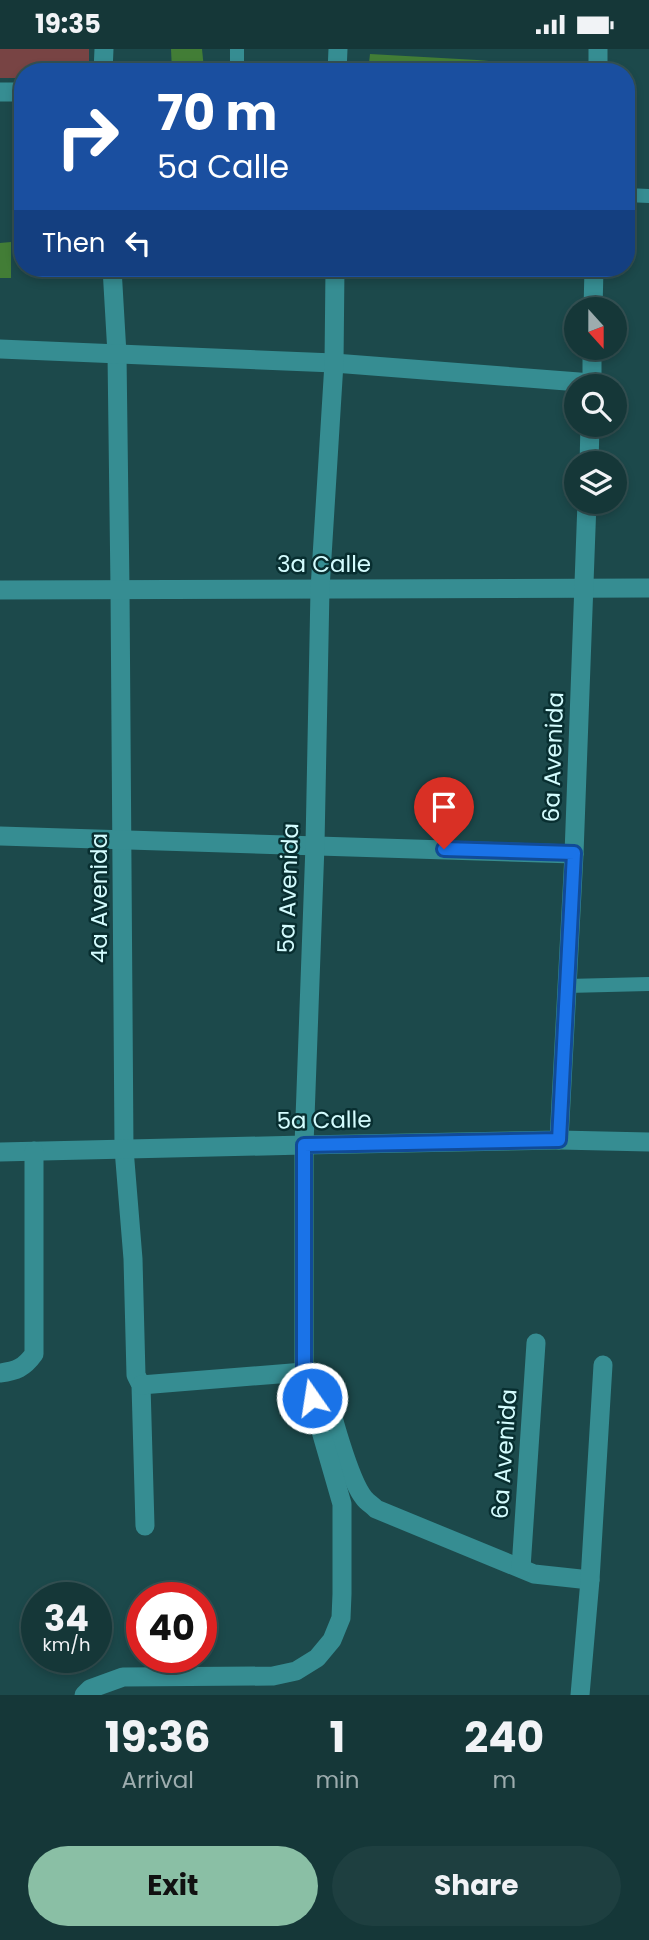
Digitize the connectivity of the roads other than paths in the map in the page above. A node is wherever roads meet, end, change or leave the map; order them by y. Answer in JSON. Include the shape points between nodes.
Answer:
{"nodes":[{"id":1,"x":113,"y":277,"type":"edge"},
{"id":2,"x":335,"y":277,"type":"edge"},
{"id":3,"x":594,"y":277,"type":"edge"},
{"id":4,"x":593,"y":297,"type":"edge"},
{"id":5,"x":0,"y":349,"type":"edge"},
{"id":6,"x":117,"y":354,"type":"junction"},
{"id":7,"x":334,"y":363,"type":"junction"},
{"id":8,"x":564,"y":383,"type":"edge"},
{"id":9,"x":587,"y":514,"type":"edge"},
{"id":10,"x":584,"y":587,"type":"junction"},
{"id":11,"x":649,"y":587,"type":"edge"},
{"id":12,"x":120,"y":589,"type":"junction"},
{"id":13,"x":320,"y":589,"type":"junction"},
{"id":14,"x":0,"y":590,"type":"edge"},
{"id":15,"x":0,"y":836,"type":"edge"},
{"id":16,"x":123,"y":841,"type":"junction"},
{"id":17,"x":315,"y":845,"type":"junction"},
{"id":18,"x":574,"y":853,"type":"junction"},
{"id":19,"x":649,"y":984,"type":"edge"},
{"id":20,"x":567,"y":986,"type":"junction"},
{"id":21,"x":559,"y":1140,"type":"junction"},
{"id":22,"x":649,"y":1142,"type":"edge"},
{"id":23,"x":304,"y":1145,"type":"junction"},
{"id":24,"x":124,"y":1149,"type":"junction"},
{"id":25,"x":34,"y":1151,"type":"junction"},
{"id":26,"x":0,"y":1152,"type":"edge"},
{"id":27,"x":536,"y":1343,"type":"dead end"},
{"id":28,"x":603,"y":1365,"type":"dead end"},
{"id":29,"x":304,"y":1372,"type":"junction"},
{"id":30,"x":0,"y":1373,"type":"edge"},
{"id":31,"x":141,"y":1385,"type":"junction"},
{"id":32,"x":145,"y":1526,"type":"dead end"},
{"id":33,"x":521,"y":1568,"type":"junction"},
{"id":34,"x":590,"y":1580,"type":"junction"},
{"id":35,"x":84,"y":1695,"type":"edge"},
{"id":36,"x":580,"y":1695,"type":"edge"}],
"edges":[{"from":1,"to":6,"type":"street","name":"4a Avenida"},
{"from":2,"to":7,"type":"street","name":"5a Avenida"},
{"from":3,"to":4,"type":"street"},
{"from":5,"to":6,"type":"street"},
{"from":6,"to":7,"type":"street"},
{"from":6,"to":12,"type":"street","name":"4a Avenida"},
{"from":7,"to":8,"type":"street"},
{"from":7,"to":13,"type":"street","name":"5a Avenida"},
{"from":9,"to":10,"type":"street","name":"6a Avenida"},
{"from":10,"to":11,"type":"street","name":"3a Calle"},
{"from":10,"to":13,"type":"street","name":"3a Calle"},
{"from":10,"to":18,"type":"street","name":"6a Avenida"},
{"from":12,"to":13,"type":"street","name":"3a Calle"},
{"from":12,"to":14,"type":"street","name":"3a Calle"},
{"from":12,"to":16,"type":"street","name":"4a Avenida"},
{"from":13,"to":17,"type":"street","name":"5a Avenida"},
{"from":15,"to":16,"type":"street"},
{"from":16,"to":17,"type":"street"},
{"from":16,"to":24,"type":"street","name":"4a Avenida"},
{"from":17,"to":18,"type":"street"},
{"from":17,"to":23,"type":"street","name":"5a Avenida"},
{"from":18,"to":20,"type":"street","name":"6a Avenida"},
{"from":19,"to":20,"type":"lane"},
{"from":20,"to":21,"type":"street","name":"6a Avenida"},
{"from":21,"to":22,"type":"street","name":"5a Calle"},
{"from":21,"to":23,"type":"street","name":"5a Calle"},
{"from":23,"to":24,"type":"street","name":"5a Calle"},
{"from":23,"to":29,"type":"street","name":"5a Avenida"},
{"from":24,"to":25,"type":"street","name":"5a Calle"},
{"from":24,"to":31,"type":"street","name":"4a Avenida","via":[[136,1375]]},
{"from":25,"to":26,"type":"street","name":"5a Calle"},
{"from":25,"to":30,"type":"street","via":[[34,1354],[16,1371]]},
{"from":27,"to":33,"type":"street","name":"6a Avenida"},
{"from":28,"to":34,"type":"street"},
{"from":29,"to":31,"type":"street"},
{"from":29,"to":33,"type":"street","via":[[327,1387],[355,1481],[376,1509]]},
{"from":29,"to":35,"type":"street","name":"5a Avenida","via":[[342,1504],[341,1618],[332,1640],[317,1658],[296,1671],[273,1676],[123,1677]]},
{"from":31,"to":32,"type":"street","name":"4a Avenida"},
{"from":33,"to":34,"type":"street","via":[[534,1574]]},
{"from":34,"to":36,"type":"street"}]}
